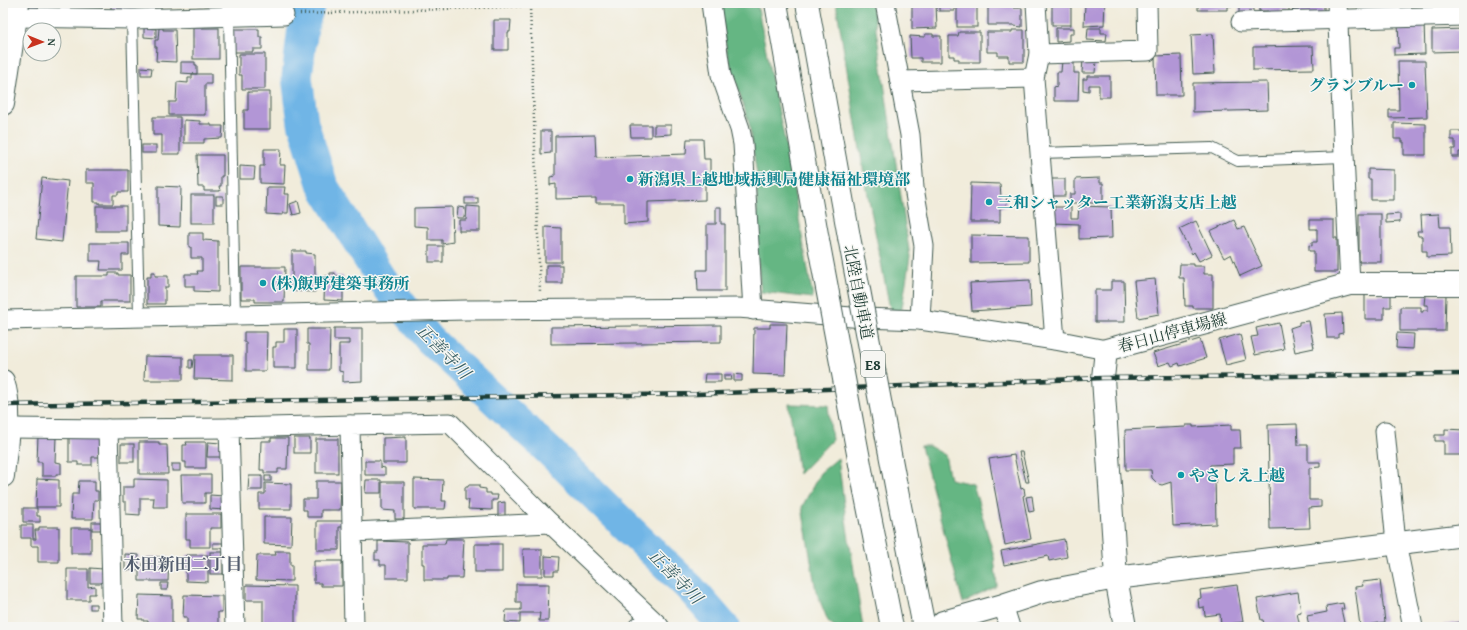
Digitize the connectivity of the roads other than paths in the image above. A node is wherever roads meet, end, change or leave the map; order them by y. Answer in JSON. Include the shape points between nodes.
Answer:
{"nodes":[{"id":1,"x":711,"y":3,"type":"edge"},
{"id":2,"x":776,"y":3,"type":"edge"},
{"id":3,"x":807,"y":3,"type":"edge"},
{"id":4,"x":885,"y":3,"type":"edge"},
{"id":5,"x":1036,"y":3,"type":"edge"},
{"id":6,"x":1147,"y":3,"type":"edge"},
{"id":7,"x":18,"y":10,"type":"edge"},
{"id":8,"x":1337,"y":11,"type":"edge"},
{"id":9,"x":284,"y":15,"type":"dead end"},
{"id":10,"x":229,"y":16,"type":"junction"},
{"id":11,"x":1464,"y":16,"type":"edge"},
{"id":12,"x":132,"y":19,"type":"junction"},
{"id":13,"x":1241,"y":22,"type":"dead end"},
{"id":14,"x":1039,"y":54,"type":"junction"},
{"id":15,"x":1034,"y":78,"type":"junction"},
{"id":16,"x":900,"y":81,"type":"junction"},
{"id":17,"x":3,"y":104,"type":"edge"},
{"id":18,"x":1040,"y":153,"type":"junction"},
{"id":19,"x":1344,"y":156,"type":"junction"},
{"id":20,"x":1350,"y":284,"type":"junction"},
{"id":21,"x":1464,"y":284,"type":"edge"},
{"id":22,"x":753,"y":310,"type":"junction"},
{"id":23,"x":235,"y":314,"type":"junction"},
{"id":24,"x":139,"y":317,"type":"junction"},
{"id":25,"x":3,"y":320,"type":"edge"},
{"id":26,"x":920,"y":320,"type":"junction"},
{"id":27,"x":1055,"y":340,"type":"junction"},
{"id":28,"x":1106,"y":350,"type":"junction"},
{"id":29,"x":3,"y":380,"type":"edge"},
{"id":30,"x":350,"y":425,"type":"junction"},
{"id":31,"x":8,"y":428,"type":"junction"},
{"id":32,"x":229,"y":428,"type":"junction"},
{"id":33,"x":108,"y":429,"type":"junction"},
{"id":34,"x":1385,"y":431,"type":"dead end"},
{"id":35,"x":3,"y":476,"type":"edge"},
{"id":36,"x":550,"y":523,"type":"junction"},
{"id":37,"x":353,"y":532,"type":"junction"},
{"id":38,"x":1464,"y":535,"type":"edge"},
{"id":39,"x":1396,"y":543,"type":"junction"},
{"id":40,"x":1116,"y":578,"type":"junction"},
{"id":41,"x":1003,"y":605,"type":"junction"},
{"id":42,"x":934,"y":625,"type":"edge"},
{"id":43,"x":113,"y":627,"type":"edge"},
{"id":44,"x":235,"y":627,"type":"edge"},
{"id":45,"x":354,"y":627,"type":"edge"},
{"id":46,"x":638,"y":627,"type":"edge"},
{"id":47,"x":892,"y":627,"type":"edge"},
{"id":48,"x":1010,"y":627,"type":"edge"},
{"id":49,"x":1125,"y":627,"type":"edge"},
{"id":50,"x":1413,"y":627,"type":"edge"}],
"edges":[{"from":1,"to":22,"type":"street","via":[[722,75],[743,144]]},
{"from":2,"to":47,"type":"main road","name":"北陸自動車道","number":"E8","bridge":true,"via":[[818,240]]},
{"from":3,"to":42,"type":"main road","name":"北陸自動車道","number":"E8","bridge":true,"via":[[897,491]]},
{"from":4,"to":16,"type":"street"},
{"from":5,"to":14,"type":"street"},
{"from":6,"to":14,"type":"street","via":[[1148,51]]},
{"from":7,"to":12,"type":"street"},
{"from":7,"to":17,"type":"main road"},
{"from":8,"to":11,"type":"street"},
{"from":8,"to":13,"type":"street"},
{"from":8,"to":19,"type":"street"},
{"from":9,"to":10,"type":"street"},
{"from":10,"to":12,"type":"street"},
{"from":10,"to":23,"type":"lane"},
{"from":12,"to":24,"type":"lane"},
{"from":14,"to":15,"type":"street"},
{"from":15,"to":16,"type":"street"},
{"from":15,"to":18,"type":"street"},
{"from":16,"to":26,"type":"street","via":[[910,135],[914,188],[924,246]]},
{"from":18,"to":19,"type":"lane","via":[[1212,148],[1238,161]]},
{"from":18,"to":27,"type":"street"},
{"from":19,"to":20,"type":"street"},
{"from":20,"to":21,"type":"main road","name":"春日山停車場線"},
{"from":20,"to":28,"type":"main road","name":"春日山停車場線"},
{"from":22,"to":23,"type":"street","via":[[541,309]]},
{"from":22,"to":26,"type":"street"},
{"from":23,"to":24,"type":"street"},
{"from":24,"to":25,"type":"street"},
{"from":26,"to":27,"type":"street"},
{"from":27,"to":28,"type":"street"},
{"from":28,"to":40,"type":"main road","name":"春日山停車場線","via":[[1103,378]]},
{"from":29,"to":31,"type":"main road","via":[[9,405]]},
{"from":30,"to":32,"type":"street"},
{"from":30,"to":36,"type":"street","via":[[450,423]]},
{"from":30,"to":37,"type":"street"},
{"from":31,"to":33,"type":"street"},
{"from":31,"to":35,"type":"main road"},
{"from":32,"to":33,"type":"street"},
{"from":32,"to":44,"type":"street"},
{"from":33,"to":43,"type":"street"},
{"from":34,"to":39,"type":"street"},
{"from":36,"to":37,"type":"street"},
{"from":36,"to":46,"type":"street","via":[[659,626]]},
{"from":37,"to":45,"type":"street"},
{"from":38,"to":39,"type":"main road"},
{"from":39,"to":40,"type":"main road"},
{"from":39,"to":50,"type":"street"},
{"from":40,"to":41,"type":"main road","via":[[1042,592]]},
{"from":40,"to":49,"type":"main road","name":"春日山停車場線"},
{"from":41,"to":42,"type":"main road"},
{"from":41,"to":48,"type":"street"}]}
